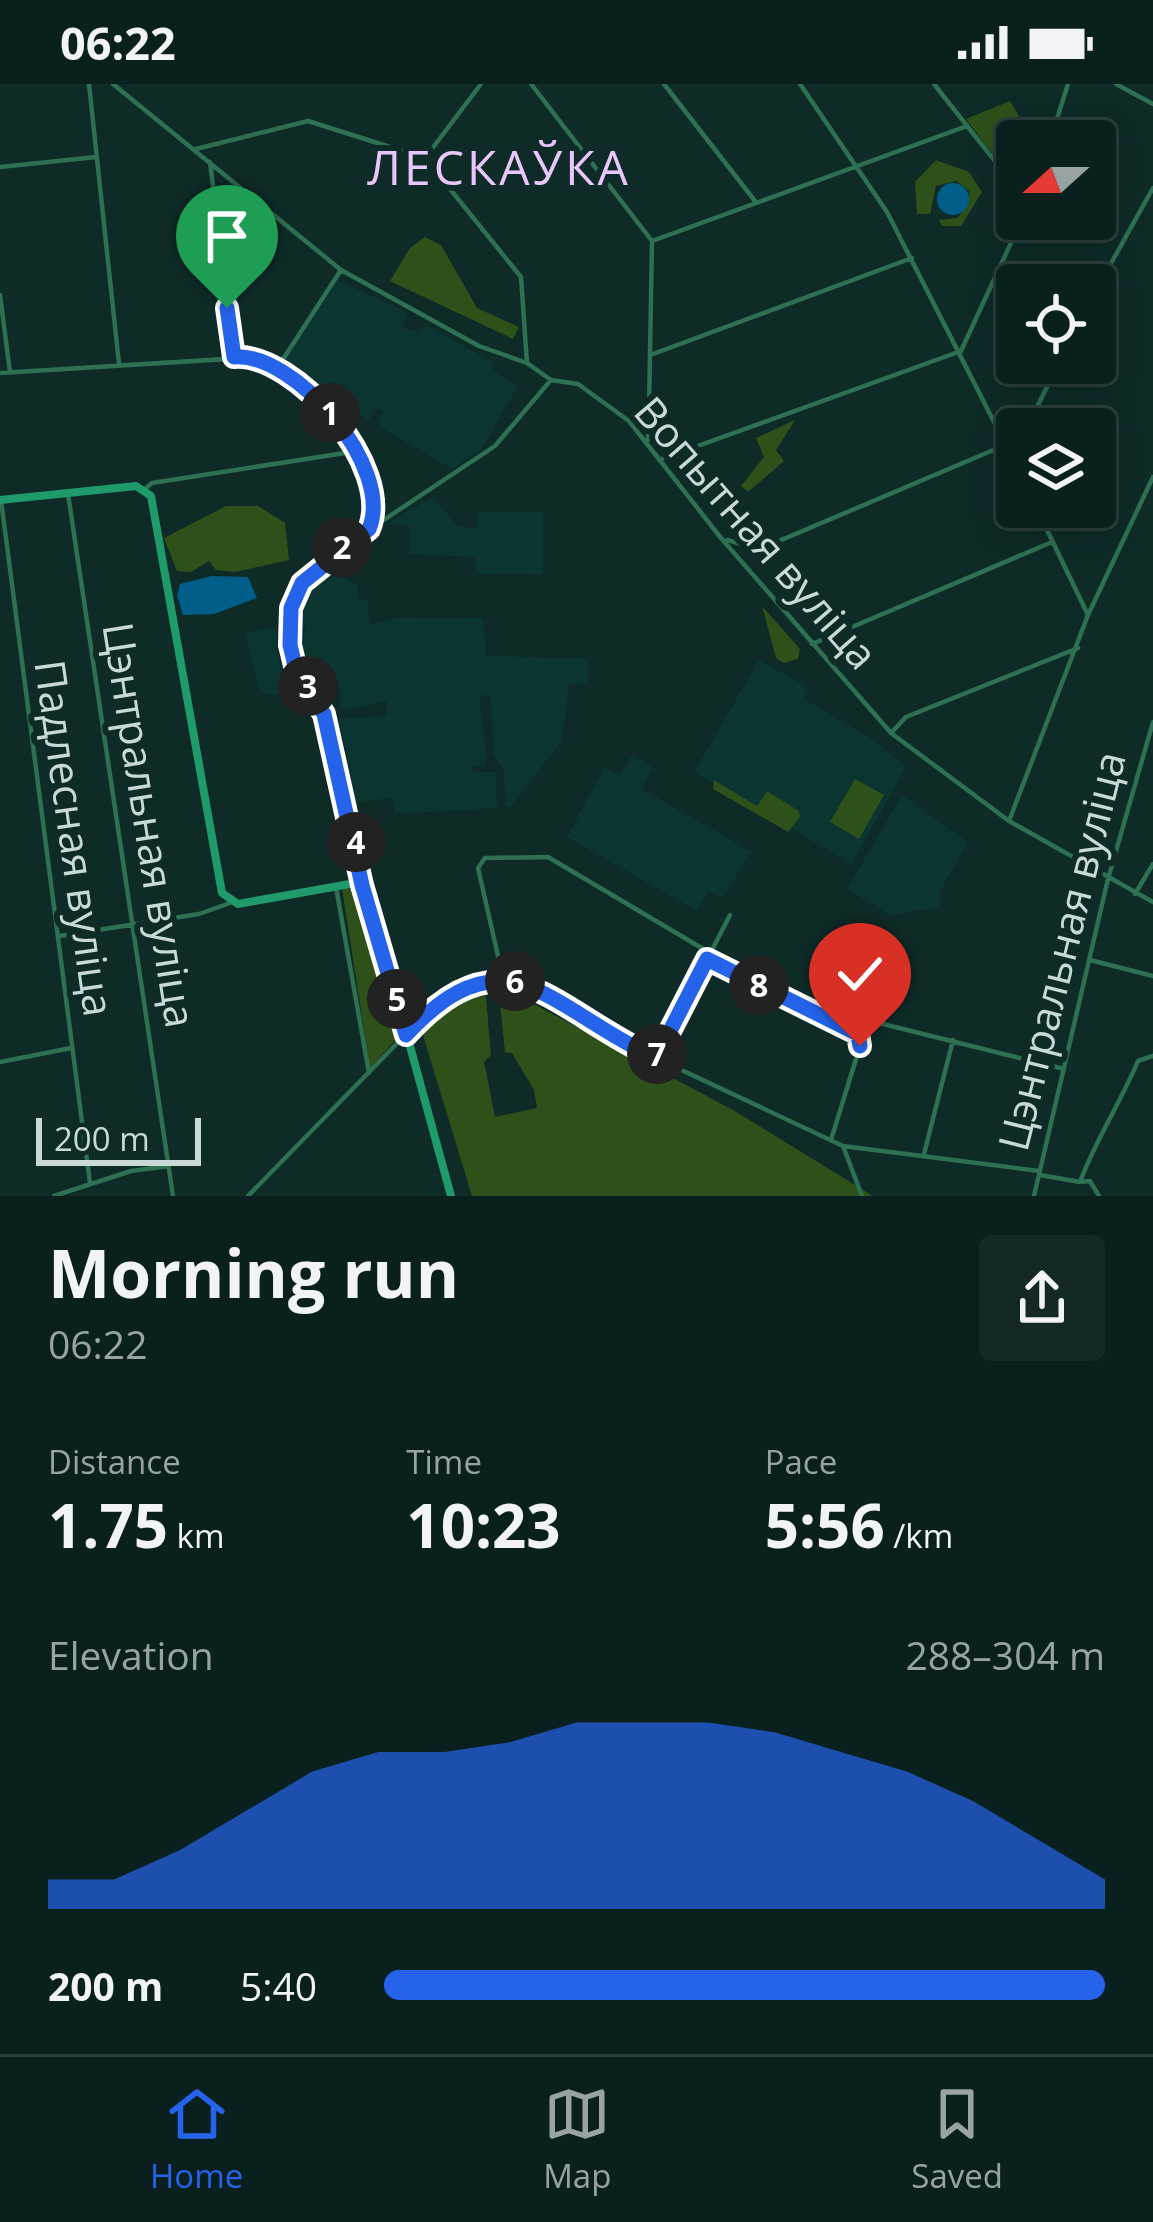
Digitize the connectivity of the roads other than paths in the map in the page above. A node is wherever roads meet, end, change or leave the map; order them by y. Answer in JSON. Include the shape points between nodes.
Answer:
{"nodes":[{"id":1,"x":89,"y":84,"type":"edge"},
{"id":2,"x":112,"y":84,"type":"edge"},
{"id":3,"x":481,"y":84,"type":"edge"},
{"id":4,"x":531,"y":84,"type":"edge"},
{"id":5,"x":664,"y":84,"type":"edge"},
{"id":6,"x":800,"y":84,"type":"edge"},
{"id":7,"x":934,"y":84,"type":"edge"},
{"id":8,"x":1068,"y":84,"type":"edge"},
{"id":9,"x":1116,"y":84,"type":"edge"},
{"id":10,"x":1153,"y":104,"type":"edge"},
{"id":11,"x":1057,"y":120,"type":"edge"},
{"id":12,"x":967,"y":126,"type":"junction"},
{"id":13,"x":196,"y":149,"type":"junction"},
{"id":14,"x":96,"y":157,"type":"junction"},
{"id":15,"x":425,"y":158,"type":"junction"},
{"id":16,"x":210,"y":162,"type":"junction"},
{"id":17,"x":858,"y":163,"type":"junction"},
{"id":18,"x":996,"y":163,"type":"edge"},
{"id":19,"x":0,"y":167,"type":"edge"},
{"id":20,"x":1153,"y":188,"type":"edge"},
{"id":21,"x":755,"y":201,"type":"junction"},
{"id":22,"x":1012,"y":240,"type":"edge"},
{"id":23,"x":652,"y":241,"type":"junction"},
{"id":24,"x":912,"y":258,"type":"junction"},
{"id":25,"x":1111,"y":264,"type":"edge"},
{"id":26,"x":341,"y":270,"type":"junction"},
{"id":27,"x":0,"y":295,"type":"edge"},
{"id":28,"x":961,"y":351,"type":"junction"},
{"id":29,"x":652,"y":353,"type":"junction"},
{"id":30,"x":234,"y":357,"type":"junction"},
{"id":31,"x":527,"y":363,"type":"junction"},
{"id":32,"x":119,"y":364,"type":"junction"},
{"id":33,"x":276,"y":370,"type":"junction"},
{"id":34,"x":10,"y":372,"type":"junction"},
{"id":35,"x":0,"y":373,"type":"edge"},
{"id":36,"x":551,"y":380,"type":"junction"},
{"id":37,"x":649,"y":410,"type":"junction"},
{"id":38,"x":629,"y":422,"type":"junction"},
{"id":39,"x":996,"y":423,"type":"edge"},
{"id":40,"x":648,"y":444,"type":"junction"},
{"id":41,"x":996,"y":451,"type":"edge"},
{"id":42,"x":353,"y":452,"type":"junction"},
{"id":43,"x":658,"y":460,"type":"junction"},
{"id":44,"x":1153,"y":477,"type":"edge"},
{"id":45,"x":140,"y":487,"type":"junction"},
{"id":46,"x":68,"y":494,"type":"junction"},
{"id":47,"x":0,"y":500,"type":"edge"},
{"id":48,"x":1046,"y":528,"type":"edge"},
{"id":49,"x":369,"y":529,"type":"junction"},
{"id":50,"x":721,"y":538,"type":"junction"},
{"id":51,"x":1052,"y":542,"type":"junction"},
{"id":52,"x":1088,"y":615,"type":"junction"},
{"id":53,"x":812,"y":644,"type":"junction"},
{"id":54,"x":1078,"y":648,"type":"junction"},
{"id":55,"x":1153,"y":722,"type":"edge"},
{"id":56,"x":892,"y":733,"type":"junction"},
{"id":57,"x":1009,"y":821,"type":"junction"},
{"id":58,"x":1153,"y":864,"type":"edge"},
{"id":59,"x":1108,"y":879,"type":"junction"},
{"id":60,"x":336,"y":886,"type":"junction"},
{"id":61,"x":364,"y":887,"type":"junction"},
{"id":62,"x":1135,"y":894,"type":"junction"},
{"id":63,"x":1153,"y":902,"type":"edge"},
{"id":64,"x":230,"y":903,"type":"junction"},
{"id":65,"x":730,"y":915,"type":"dead end"},
{"id":66,"x":136,"y":926,"type":"junction"},
{"id":67,"x":60,"y":936,"type":"junction"},
{"id":68,"x":708,"y":956,"type":"junction"},
{"id":69,"x":1090,"y":960,"type":"junction"},
{"id":70,"x":1153,"y":976,"type":"edge"},
{"id":71,"x":503,"y":978,"type":"junction"},
{"id":72,"x":858,"y":1034,"type":"junction"},
{"id":73,"x":406,"y":1035,"type":"junction"},
{"id":74,"x":953,"y":1040,"type":"junction"},
{"id":75,"x":71,"y":1048,"type":"junction"},
{"id":76,"x":1153,"y":1056,"type":"edge"},
{"id":77,"x":656,"y":1058,"type":"junction"},
{"id":78,"x":0,"y":1062,"type":"edge"},
{"id":79,"x":1064,"y":1069,"type":"junction"},
{"id":80,"x":369,"y":1073,"type":"junction"},
{"id":81,"x":831,"y":1141,"type":"junction"},
{"id":82,"x":843,"y":1146,"type":"junction"},
{"id":83,"x":924,"y":1154,"type":"junction"},
{"id":84,"x":169,"y":1166,"type":"junction"},
{"id":85,"x":1039,"y":1173,"type":"junction"},
{"id":86,"x":1080,"y":1182,"type":"junction"},
{"id":87,"x":90,"y":1183,"type":"junction"},
{"id":88,"x":54,"y":1196,"type":"edge"},
{"id":89,"x":173,"y":1196,"type":"edge"},
{"id":90,"x":248,"y":1196,"type":"edge"},
{"id":91,"x":451,"y":1196,"type":"edge"},
{"id":92,"x":862,"y":1196,"type":"edge"},
{"id":93,"x":1034,"y":1196,"type":"edge"},
{"id":94,"x":1100,"y":1196,"type":"edge"}],
"edges":[{"from":1,"to":14,"type":"street"},
{"from":2,"to":13,"type":"street","name":"Вопытная вуліца"},
{"from":3,"to":15,"type":"street"},
{"from":4,"to":23,"type":"street"},
{"from":5,"to":21,"type":"street"},
{"from":6,"to":17,"type":"street"},
{"from":7,"to":12,"type":"street"},
{"from":8,"to":11,"type":"street"},
{"from":9,"to":10,"type":"street"},
{"from":12,"to":17,"type":"street"},
{"from":12,"to":18,"type":"street"},
{"from":13,"to":15,"type":"street","via":[[308,121]]},
{"from":13,"to":16,"type":"street","name":"Вопытная вуліца"},
{"from":14,"to":19,"type":"street"},
{"from":14,"to":32,"type":"street"},
{"from":15,"to":31,"type":"street","via":[[521,277]]},
{"from":16,"to":26,"type":"street","name":"Вопытная вуліца"},
{"from":16,"to":30,"type":"street"},
{"from":17,"to":21,"type":"street"},
{"from":17,"to":24,"type":"street"},
{"from":20,"to":25,"type":"street"},
{"from":21,"to":23,"type":"street"},
{"from":22,"to":28,"type":"street"},
{"from":23,"to":29,"type":"street"},
{"from":24,"to":28,"type":"street"},
{"from":24,"to":29,"type":"street"},
{"from":26,"to":31,"type":"street","name":"Вопытная вуліца","via":[[479,346]]},
{"from":26,"to":33,"type":"street"},
{"from":27,"to":34,"type":"street"},
{"from":28,"to":39,"type":"street"},
{"from":28,"to":43,"type":"street"},
{"from":29,"to":37,"type":"street"},
{"from":30,"to":32,"type":"street"},
{"from":30,"to":33,"type":"street","via":[[255,356]]},
{"from":31,"to":36,"type":"street","name":"Вопытная вуліца"},
{"from":32,"to":34,"type":"street"},
{"from":33,"to":42,"type":"street","via":[[347,428]]},
{"from":34,"to":35,"type":"street"},
{"from":36,"to":38,"type":"street","name":"Вопытная вуліца","via":[[578,384]]},
{"from":36,"to":49,"type":"street","via":[[495,446]]},
{"from":37,"to":38,"type":"street"},
{"from":37,"to":40,"type":"street"},
{"from":38,"to":40,"type":"street","name":"Вопытная вуліца"},
{"from":40,"to":43,"type":"street","name":"Вопытная вуліца"},
{"from":41,"to":50,"type":"street","via":[[778,541],[739,545]]},
{"from":42,"to":45,"type":"street"},
{"from":42,"to":49,"type":"street","via":[[374,487]]},
{"from":43,"to":50,"type":"street","name":"Вопытная вуліца"},
{"from":44,"to":52,"type":"street"},
{"from":45,"to":46,"type":"main road"},
{"from":45,"to":64,"type":"main road","via":[[157,526],[217,871]]},
{"from":46,"to":47,"type":"main road"},
{"from":46,"to":66,"type":"street","name":"Цэнтральная вуліца"},
{"from":47,"to":67,"type":"street","name":"Падлесная вуліца"},
{"from":48,"to":51,"type":"street"},
{"from":49,"to":61,"type":"street","via":[[307,577],[290,616],[294,664],[324,714]]},
{"from":50,"to":53,"type":"street","name":"Вопытная вуліца"},
{"from":51,"to":52,"type":"street"},
{"from":51,"to":53,"type":"street"},
{"from":52,"to":54,"type":"street"},
{"from":53,"to":56,"type":"street","name":"Вопытная вуліца"},
{"from":54,"to":56,"type":"street","via":[[906,717]]},
{"from":54,"to":57,"type":"street"},
{"from":55,"to":59,"type":"street","name":"Цэнтральная вуліца"},
{"from":56,"to":57,"type":"street","name":"Вопытная вуліца"},
{"from":57,"to":59,"type":"street","name":"Вопытная вуліца"},
{"from":58,"to":62,"type":"street"},
{"from":59,"to":62,"type":"street"},
{"from":59,"to":69,"type":"street","name":"Цэнтральная вуліца"},
{"from":60,"to":61,"type":"main road"},
{"from":60,"to":64,"type":"main road"},
{"from":60,"to":80,"type":"street"},
{"from":61,"to":73,"type":"main road"},
{"from":62,"to":63,"type":"street"},
{"from":64,"to":66,"type":"street"},
{"from":65,"to":68,"type":"street"},
{"from":66,"to":67,"type":"street"},
{"from":66,"to":84,"type":"street","name":"Цэнтральная вуліца"},
{"from":67,"to":75,"type":"street","name":"Падлесная вуліца"},
{"from":68,"to":71,"type":"street","via":[[548,857],[478,861]]},
{"from":68,"to":72,"type":"street"},
{"from":68,"to":77,"type":"street"},
{"from":69,"to":70,"type":"street"},
{"from":69,"to":79,"type":"street","name":"Цэнтральная вуліца"},
{"from":71,"to":73,"type":"street","via":[[460,990]]},
{"from":71,"to":77,"type":"street","via":[[531,985]]},
{"from":72,"to":74,"type":"street","via":[[867,1020]]},
{"from":72,"to":81,"type":"street"},
{"from":73,"to":80,"type":"street"},
{"from":73,"to":91,"type":"main road"},
{"from":74,"to":79,"type":"street"},
{"from":74,"to":83,"type":"street"},
{"from":75,"to":78,"type":"street"},
{"from":75,"to":87,"type":"street","name":"Падлесная вуліца"},
{"from":76,"to":86,"type":"street","via":[[1138,1061]]},
{"from":77,"to":81,"type":"street"},
{"from":79,"to":85,"type":"street","name":"Цэнтральная вуліца"},
{"from":80,"to":90,"type":"street"},
{"from":81,"to":82,"type":"street"},
{"from":82,"to":83,"type":"street"},
{"from":82,"to":92,"type":"street"},
{"from":83,"to":85,"type":"street"},
{"from":84,"to":87,"type":"street"},
{"from":84,"to":89,"type":"street","name":"Цэнтральная вуліца"},
{"from":85,"to":86,"type":"street"},
{"from":85,"to":93,"type":"street","name":"Цэнтральная вуліца"},
{"from":86,"to":94,"type":"street","via":[[1090,1181]]},
{"from":87,"to":88,"type":"street"}]}
